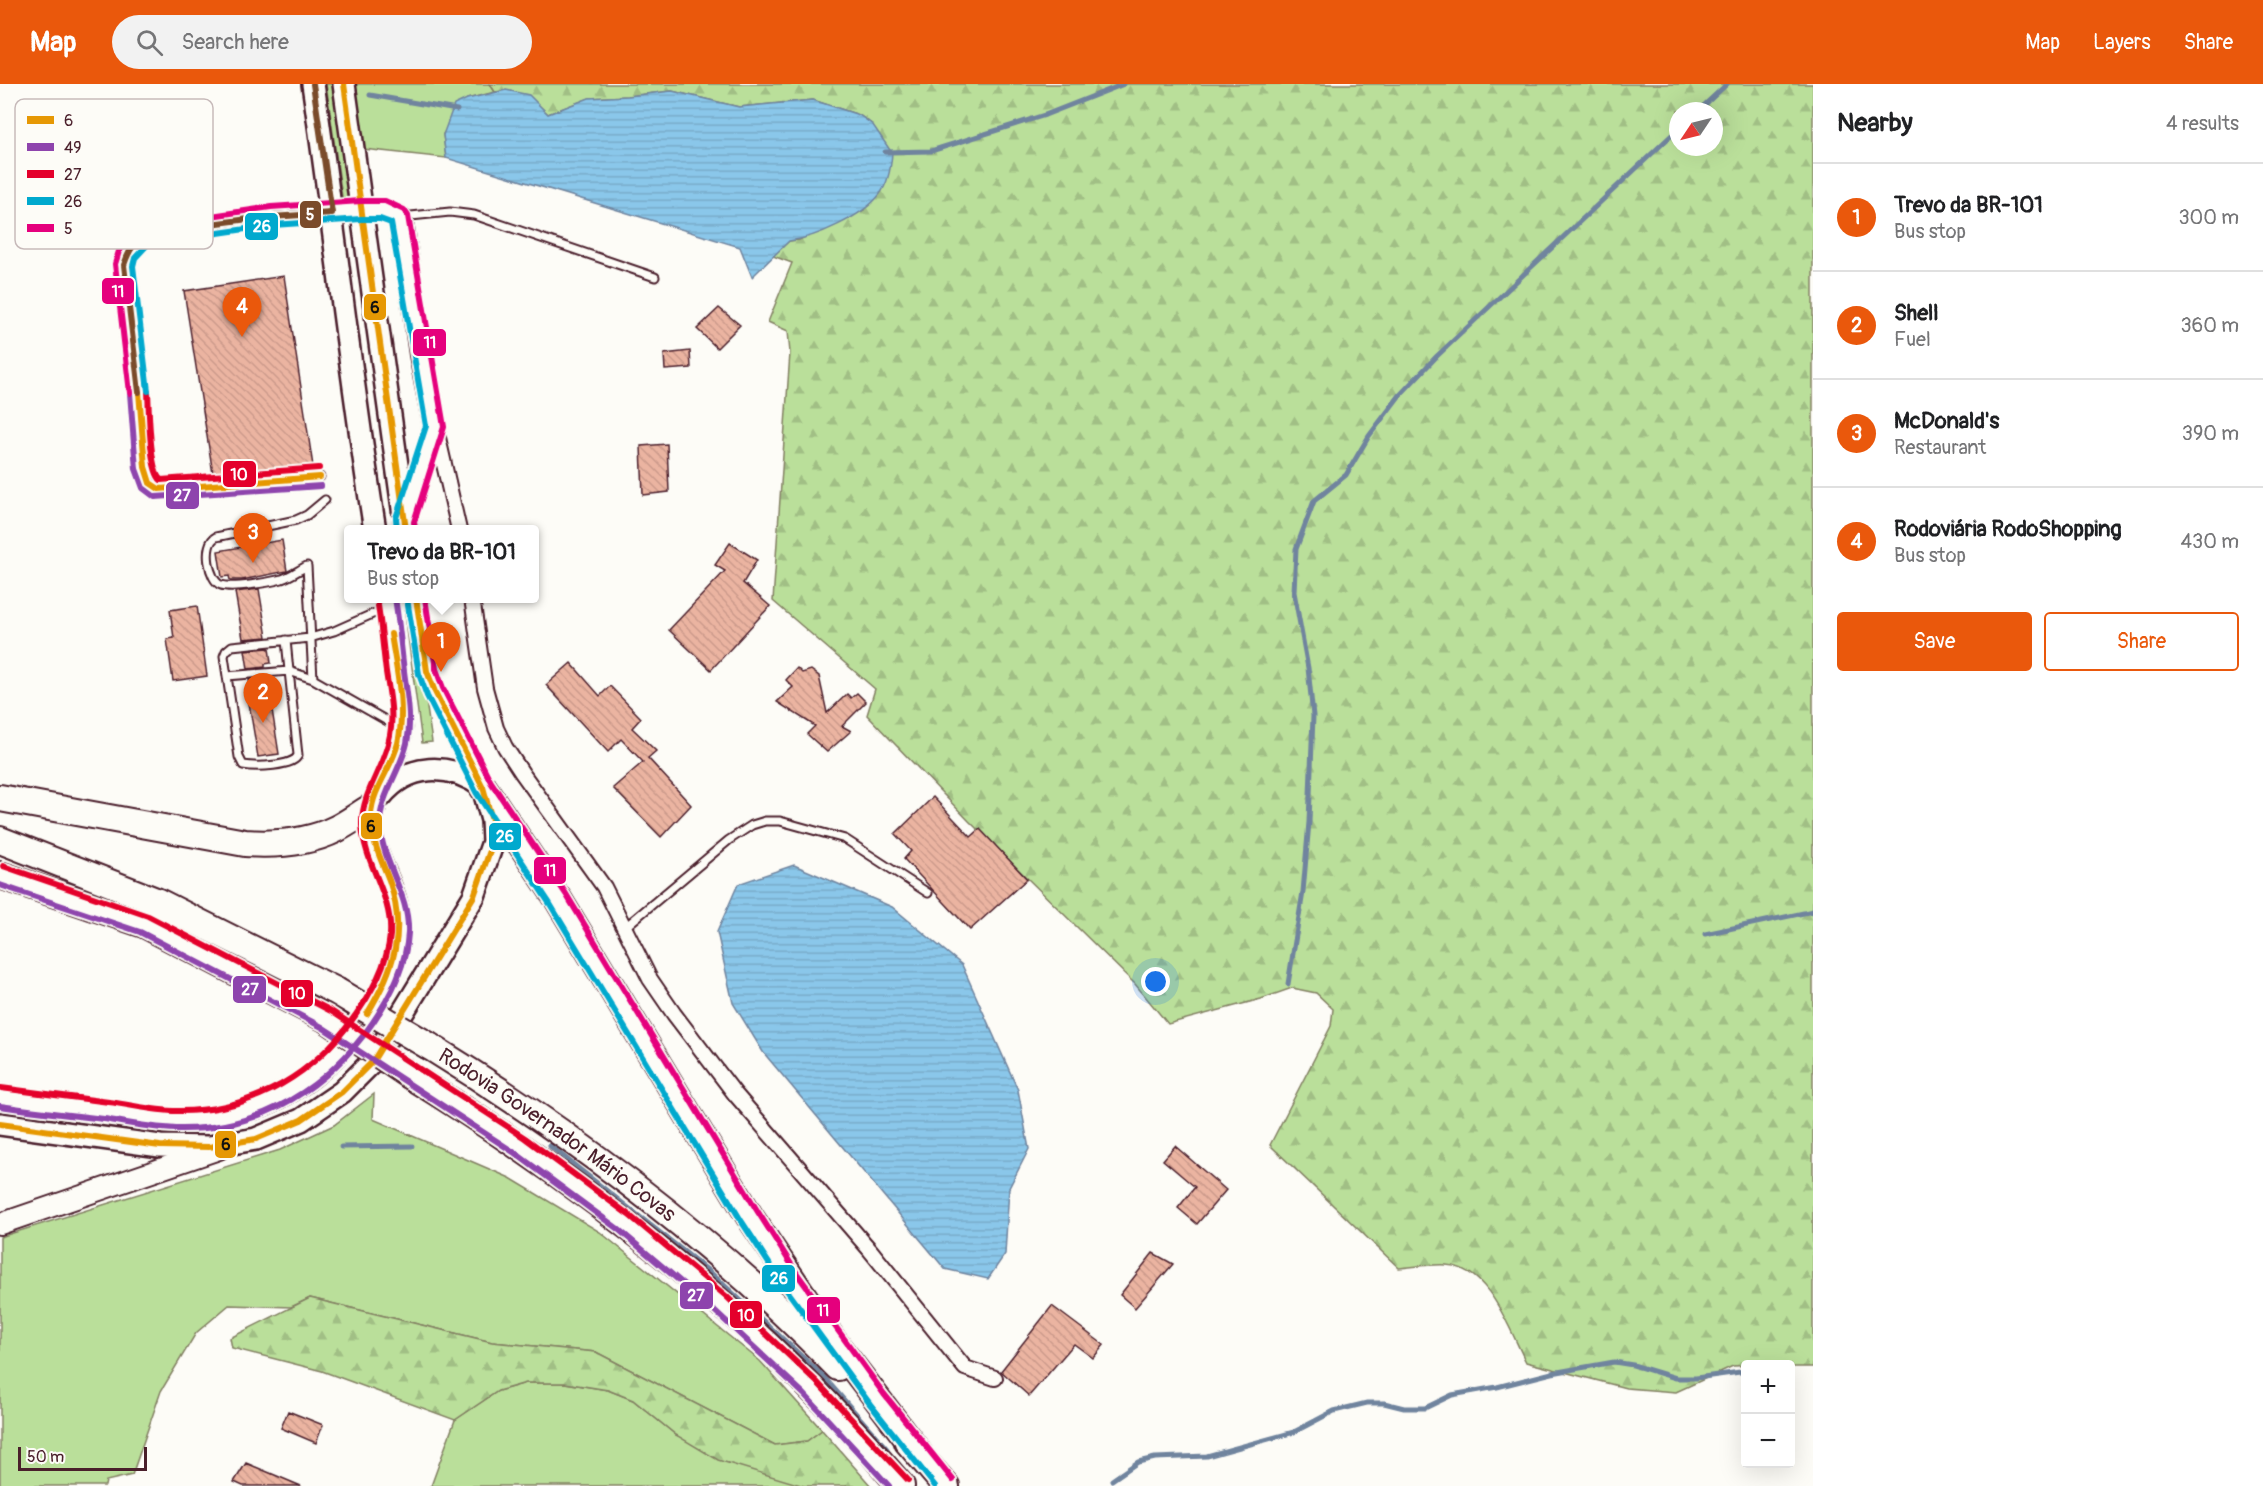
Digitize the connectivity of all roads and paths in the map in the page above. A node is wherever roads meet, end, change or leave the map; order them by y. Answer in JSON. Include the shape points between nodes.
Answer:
{"nodes":[{"id":1,"x":313,"y":84,"type":"edge"},
{"id":2,"x":344,"y":84,"type":"edge"},
{"id":3,"x":361,"y":210,"type":"junction"},
{"id":4,"x":332,"y":213,"type":"junction"},
{"id":5,"x":399,"y":217,"type":"junction"},
{"id":6,"x":213,"y":225,"type":"edge"},
{"id":7,"x":132,"y":249,"type":"edge"},
{"id":8,"x":655,"y":277,"type":"dead end"},
{"id":9,"x":435,"y":427,"type":"junction"},
{"id":10,"x":320,"y":477,"type":"dead end"},
{"id":11,"x":325,"y":500,"type":"dead end"},
{"id":12,"x":374,"y":525,"type":"edge"},
{"id":13,"x":405,"y":525,"type":"edge"},
{"id":14,"x":458,"y":525,"type":"edge"},
{"id":15,"x":387,"y":603,"type":"edge"},
{"id":16,"x":417,"y":603,"type":"edge"},
{"id":17,"x":473,"y":603,"type":"edge"},
{"id":18,"x":310,"y":638,"type":"junction"},
{"id":19,"x":286,"y":640,"type":"junction"},
{"id":20,"x":289,"y":671,"type":"junction"},
{"id":21,"x":227,"y":676,"type":"junction"},
{"id":22,"x":314,"y":679,"type":"junction"},
{"id":23,"x":400,"y":729,"type":"junction"},
{"id":24,"x":483,"y":788,"type":"junction"},
{"id":25,"x":0,"y":798,"type":"edge"},
{"id":26,"x":372,"y":807,"type":"junction"},
{"id":27,"x":0,"y":840,"type":"edge"},
{"id":28,"x":0,"y":875,"type":"edge"},
{"id":29,"x":928,"y":893,"type":"dead end"},
{"id":30,"x":624,"y":928,"type":"junction"},
{"id":31,"x":0,"y":1097,"type":"edge"},
{"id":32,"x":0,"y":1124,"type":"edge"},
{"id":33,"x":233,"y":1144,"type":"junction"},
{"id":34,"x":0,"y":1224,"type":"edge"},
{"id":35,"x":995,"y":1378,"type":"dead end"},
{"id":36,"x":920,"y":1455,"type":"junction"},
{"id":37,"x":901,"y":1486,"type":"edge"},
{"id":38,"x":946,"y":1486,"type":"edge"}],
"edges":[{"from":1,"to":4,"type":"main road"},
{"from":2,"to":3,"type":"main road"},
{"from":3,"to":4,"type":"main road"},
{"from":3,"to":5,"type":"main road","via":[[382,210]]},
{"from":3,"to":13,"type":"main road"},
{"from":4,"to":6,"type":"lane"},
{"from":4,"to":12,"type":"main road"},
{"from":5,"to":8,"type":"lane","via":[[450,212],[474,215]]},
{"from":5,"to":9,"type":"main road"},
{"from":7,"to":10,"type":"lane","via":[[124,265],[144,467],[150,483],[164,490]]},
{"from":9,"to":13,"type":"main road"},
{"from":9,"to":14,"type":"street"},
{"from":11,"to":18,"type":"lane","via":[[296,520],[222,536],[207,547],[211,573],[221,585],[283,579],[307,566]]},
{"from":15,"to":18,"type":"lane","via":[[334,631]]},
{"from":15,"to":23,"type":"main road"},
{"from":16,"to":24,"type":"main road","via":[[426,671]]},
{"from":17,"to":30,"type":"street","via":[[485,688],[496,728],[505,747],[604,887]]},
{"from":18,"to":19,"type":"lane"},
{"from":18,"to":22,"type":"lane"},
{"from":19,"to":20,"type":"lane"},
{"from":19,"to":21,"type":"lane","via":[[232,646],[224,656]]},
{"from":20,"to":21,"type":"lane"},
{"from":20,"to":21,"type":"lane","via":[[297,760],[270,765],[240,763]]},
{"from":20,"to":22,"type":"lane"},
{"from":22,"to":23,"type":"lane"},
{"from":23,"to":26,"type":"main road","via":[[398,744]]},
{"from":24,"to":26,"type":"main road","via":[[470,777],[424,769],[404,775]]},
{"from":24,"to":33,"type":"main road","via":[[492,820],[493,842],[474,896],[374,1061],[342,1092],[301,1120]]},
{"from":24,"to":36,"type":"highway","via":[[558,899],[750,1217],[834,1342]]},
{"from":25,"to":26,"type":"highway","via":[[265,845],[320,836]]},
{"from":26,"to":31,"type":"main road","via":[[374,843],[397,906],[396,955],[382,990],[367,1013],[318,1072],[261,1106],[196,1120]]},
{"from":27,"to":36,"type":"highway","name":"Rodovia Governador Mário Covas","bridge":true,"via":[[156,901],[336,991],[494,1087],[593,1155],[696,1236],[827,1356]]},
{"from":28,"to":37,"type":"highway","name":"Rodovia Governador Mário Covas","bridge":true,"via":[[144,924],[327,1019],[466,1110],[572,1183],[674,1263],[810,1388]]},
{"from":29,"to":30,"type":"lane","via":[[844,839],[780,821],[765,821],[729,840]]},
{"from":30,"to":35,"type":"street","via":[[662,996],[735,1094],[870,1250],[965,1368]]},
{"from":32,"to":33,"type":"main road","via":[[160,1146],[201,1148]]},
{"from":33,"to":34,"type":"main road"},
{"from":36,"to":38,"type":"highway","name":"Rodovia Governador Mário Covas"}]}
